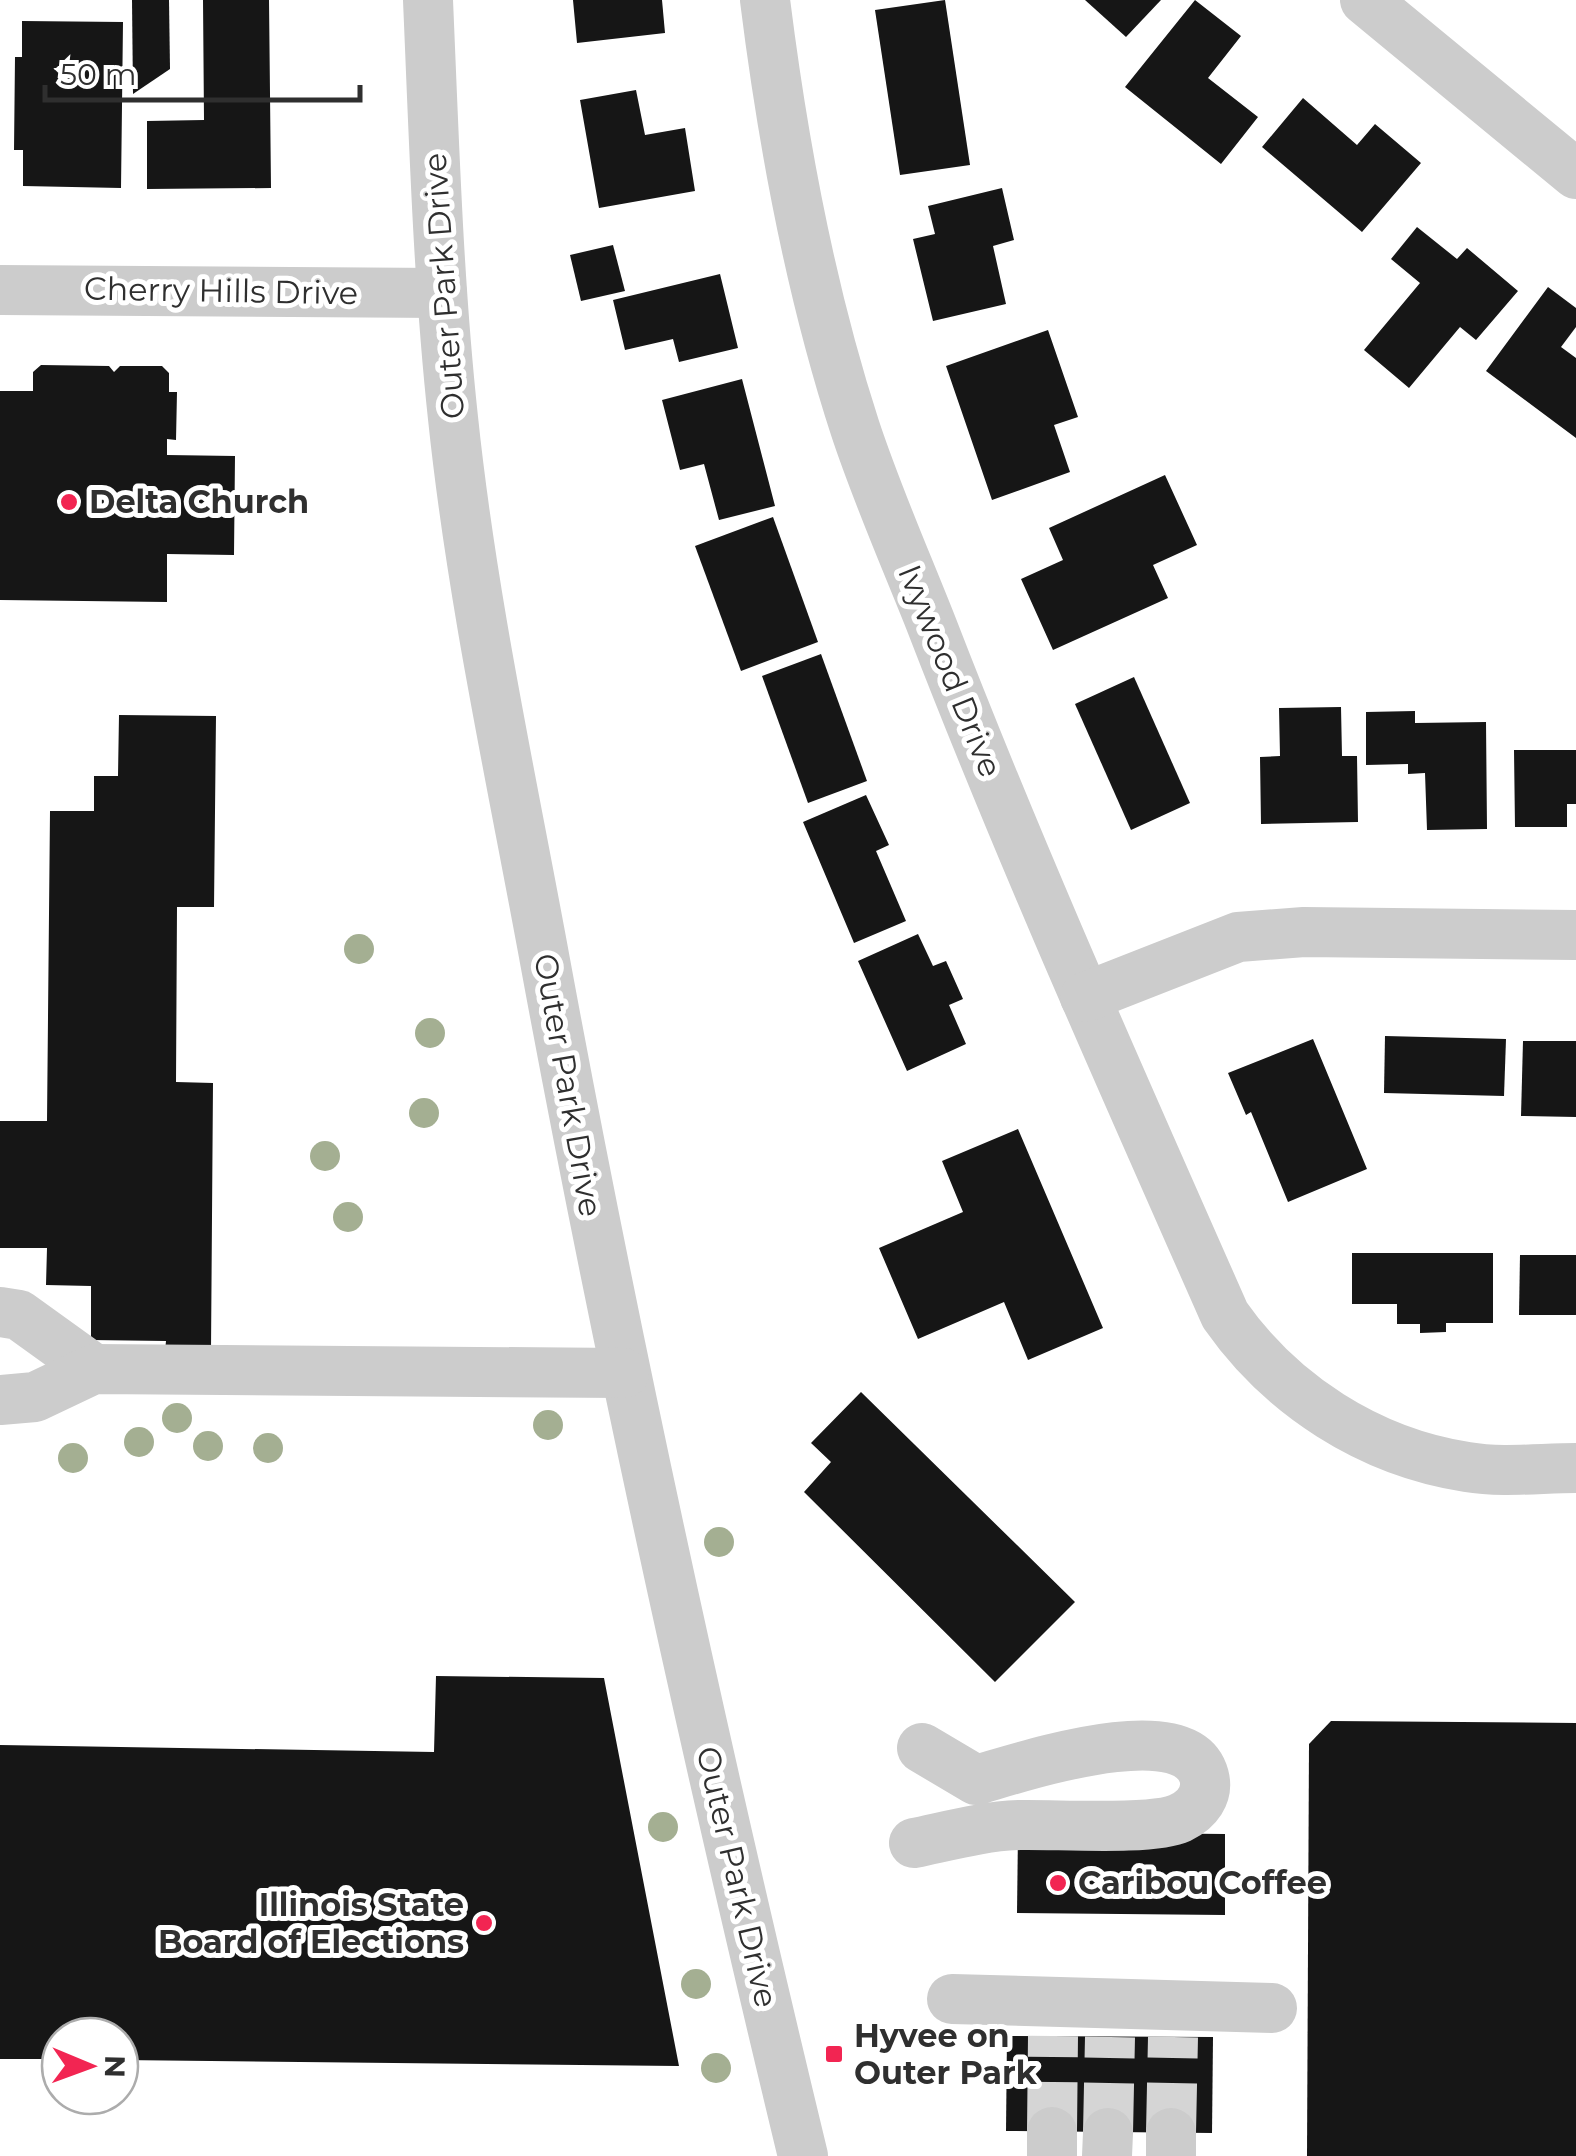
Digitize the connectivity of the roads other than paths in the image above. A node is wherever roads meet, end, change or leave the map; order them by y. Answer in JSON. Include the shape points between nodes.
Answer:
{"nodes":[{"id":1,"x":428,"y":0,"type":"edge"},
{"id":2,"x":765,"y":0,"type":"edge"},
{"id":3,"x":1366,"y":0,"type":"edge"},
{"id":4,"x":1576,"y":174,"type":"edge"},
{"id":5,"x":0,"y":290,"type":"edge"},
{"id":6,"x":442,"y":293,"type":"junction"},
{"id":7,"x":1576,"y":934,"type":"edge"},
{"id":8,"x":1085,"y":998,"type":"junction"},
{"id":9,"x":0,"y":1312,"type":"edge"},
{"id":10,"x":94,"y":1369,"type":"junction"},
{"id":11,"x":624,"y":1373,"type":"junction"},
{"id":12,"x":0,"y":1400,"type":"edge"},
{"id":13,"x":1576,"y":1468,"type":"edge"},
{"id":14,"x":922,"y":1748,"type":"dead end"},
{"id":15,"x":914,"y":1843,"type":"dead end"},
{"id":16,"x":952,"y":2000,"type":"dead end"},
{"id":17,"x":1272,"y":2008,"type":"dead end"},
{"id":18,"x":803,"y":2156,"type":"edge"}],
"edges":[{"from":1,"to":6,"type":"street","name":"Outer Park Drive"},
{"from":2,"to":8,"type":"street","name":"Ivywood Drive","via":[[779,113],[819,302],[855,429]]},
{"from":3,"to":4,"type":"street"},
{"from":5,"to":6,"type":"street","name":"Cherry Hills Drive"},
{"from":6,"to":11,"type":"street","name":"Outer Park Drive","via":[[469,546]]},
{"from":7,"to":8,"type":"street","via":[[1238,937]]},
{"from":8,"to":13,"type":"street","name":"Ivywood Drive","via":[[1225,1314],[1284,1384],[1371,1438],[1416,1456],[1470,1468]]},
{"from":9,"to":10,"type":"street","via":[[19,1315]]},
{"from":10,"to":11,"type":"street"},
{"from":10,"to":12,"type":"street","via":[[36,1397]]},
{"from":11,"to":18,"type":"street","name":"Outer Park Drive"},
{"from":14,"to":15,"type":"street","via":[[976,1780],[1086,1749],[1174,1747],[1192,1756],[1206,1788],[1198,1807],[1177,1820],[1014,1825]]},
{"from":16,"to":17,"type":"street","via":[[1053,2019],[1111,2021],[1174,2021]]}]}
